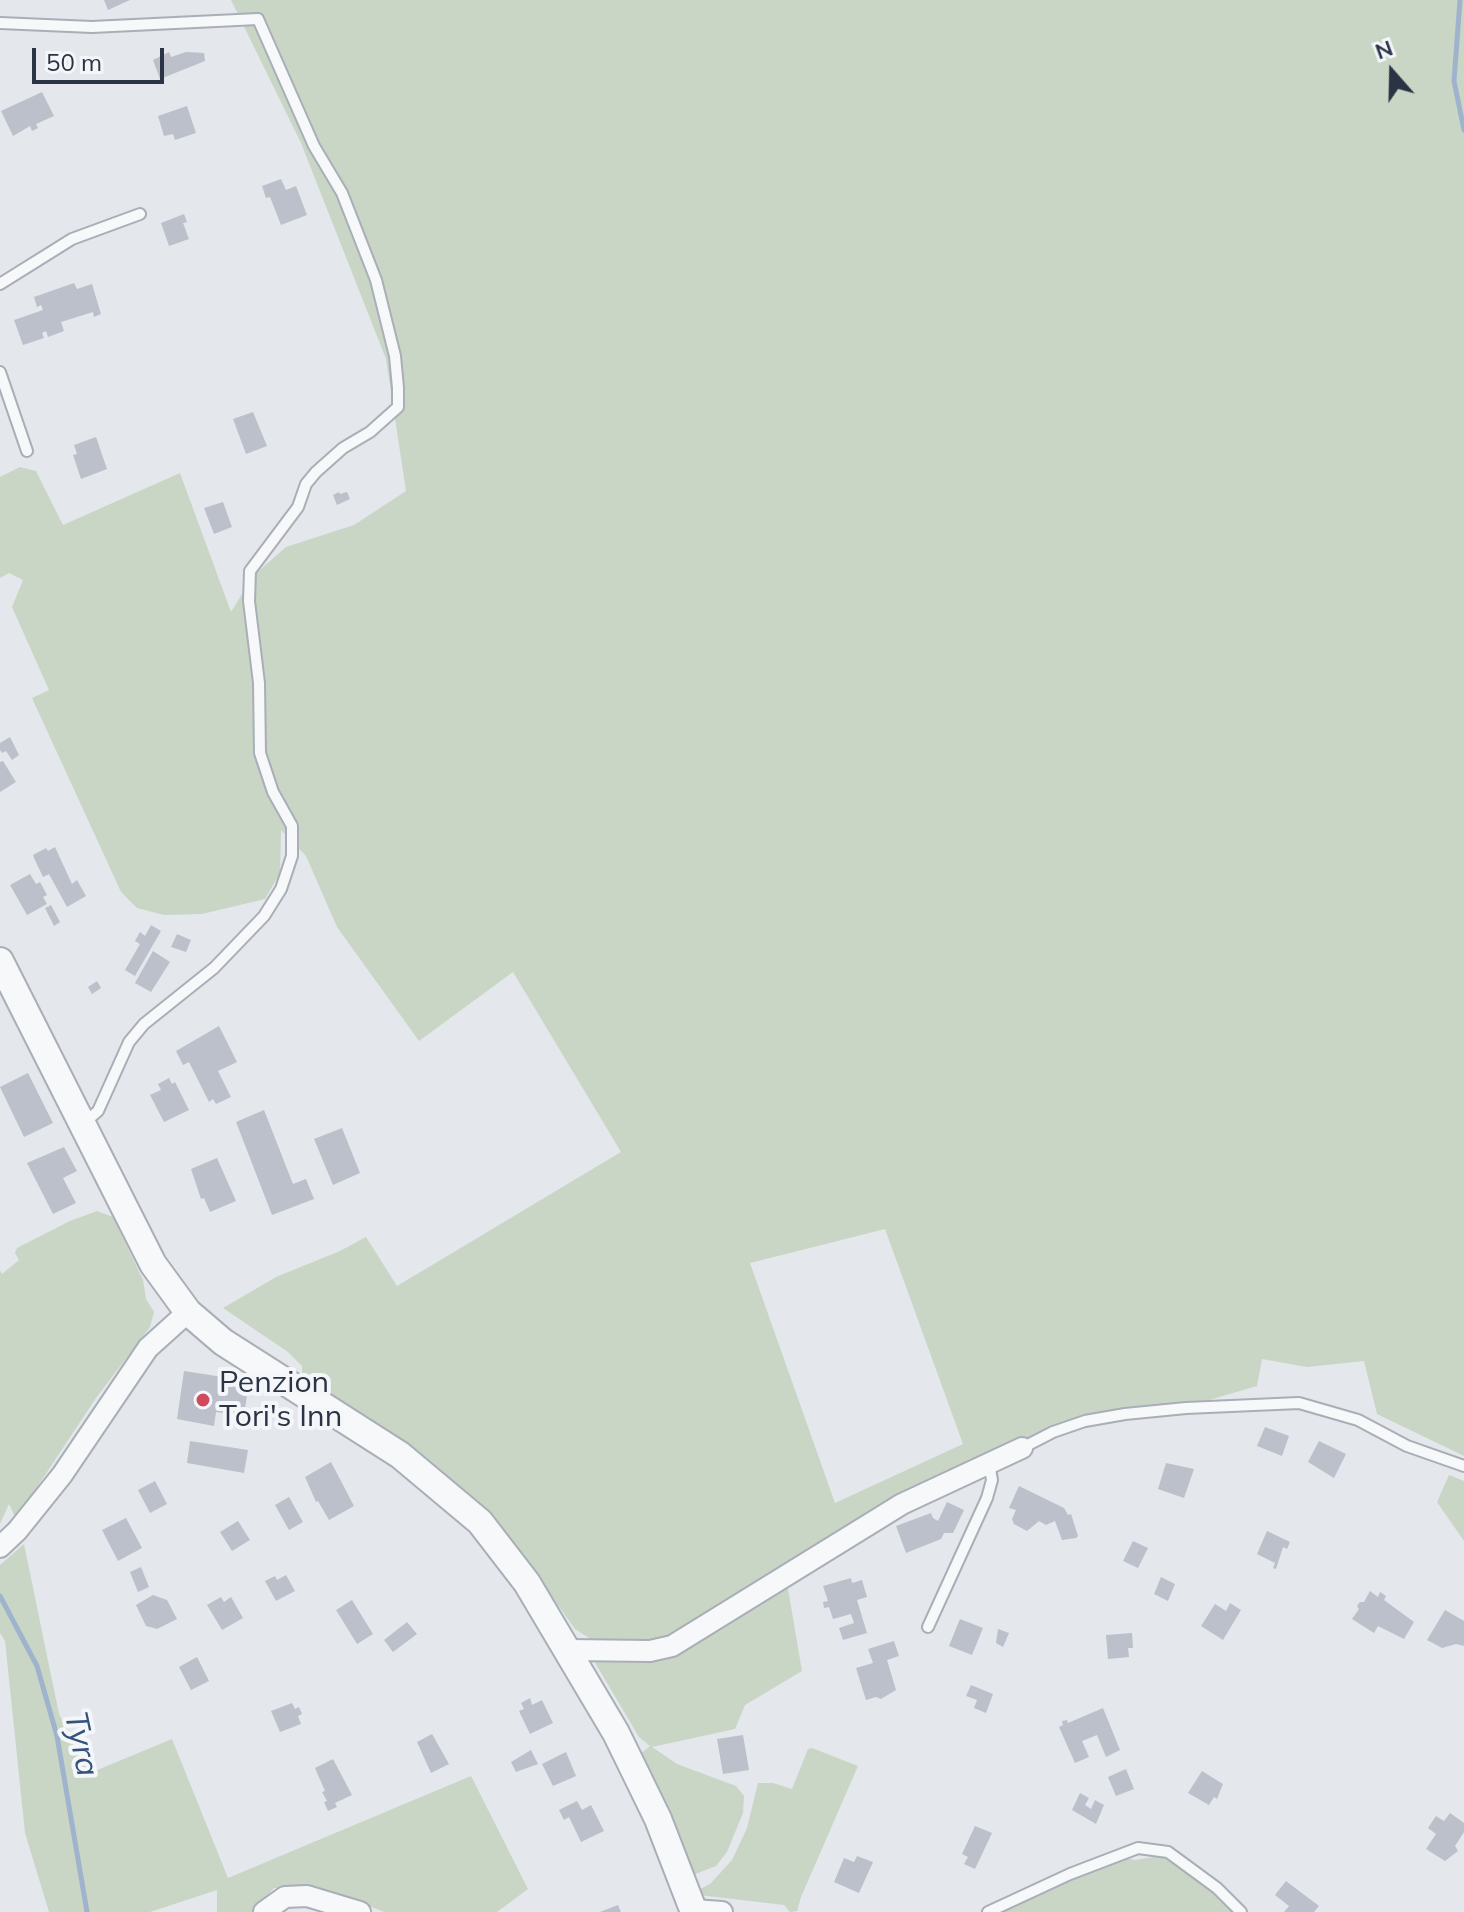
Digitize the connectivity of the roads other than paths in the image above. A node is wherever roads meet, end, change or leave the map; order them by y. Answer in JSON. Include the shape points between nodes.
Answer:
{"nodes":[{"id":1,"x":0,"y":23,"type":"edge"},
{"id":2,"x":140,"y":214,"type":"dead end"},
{"id":3,"x":0,"y":284,"type":"edge"},
{"id":4,"x":0,"y":372,"type":"edge"},
{"id":5,"x":27,"y":451,"type":"dead end"},
{"id":6,"x":0,"y":961,"type":"edge"},
{"id":7,"x":82,"y":1125,"type":"junction"},
{"id":8,"x":188,"y":1312,"type":"junction"},
{"id":9,"x":1022,"y":1448,"type":"joint"},
{"id":10,"x":989,"y":1463,"type":"junction"},
{"id":11,"x":1464,"y":1466,"type":"edge"},
{"id":12,"x":0,"y":1547,"type":"edge"},
{"id":13,"x":928,"y":1627,"type":"dead end"},
{"id":14,"x":569,"y":1650,"type":"junction"},
{"id":15,"x":351,"y":1911,"type":"edge"},
{"id":16,"x":693,"y":1911,"type":"edge"},
{"id":17,"x":264,"y":1912,"type":"edge"},
{"id":18,"x":722,"y":1912,"type":"edge"},
{"id":19,"x":988,"y":1912,"type":"edge"},
{"id":20,"x":1241,"y":1912,"type":"edge"}],
"edges":[{"from":1,"to":7,"type":"lane","via":[[92,27],[258,19],[314,146],[342,193],[376,280],[398,388],[398,407],[316,472],[298,507],[250,571],[260,753],[292,826],[292,856],[281,889],[264,916],[214,968],[144,1024],[129,1042],[98,1111]]},
{"from":2,"to":3,"type":"lane","via":[[72,239]]},
{"from":4,"to":5,"type":"lane"},
{"from":6,"to":7,"type":"street"},
{"from":7,"to":8,"type":"street","via":[[153,1264]]},
{"from":8,"to":12,"type":"street","via":[[148,1348],[62,1475]]},
{"from":8,"to":14,"type":"street","via":[[223,1342],[400,1455],[480,1522]]},
{"from":9,"to":10,"type":"street"},
{"from":9,"to":11,"type":"lane","via":[[1085,1421],[1125,1414],[1299,1403],[1358,1420],[1407,1446]]},
{"from":10,"to":13,"type":"lane","via":[[987,1498]]},
{"from":10,"to":14,"type":"street","via":[[902,1504],[672,1646],[650,1651]]},
{"from":14,"to":16,"type":"street","via":[[658,1819]]},
{"from":15,"to":17,"type":"street","via":[[307,1896],[285,1897]]},
{"from":16,"to":18,"type":"street"},
{"from":19,"to":20,"type":"lane","via":[[1138,1848],[1168,1852]]}]}
